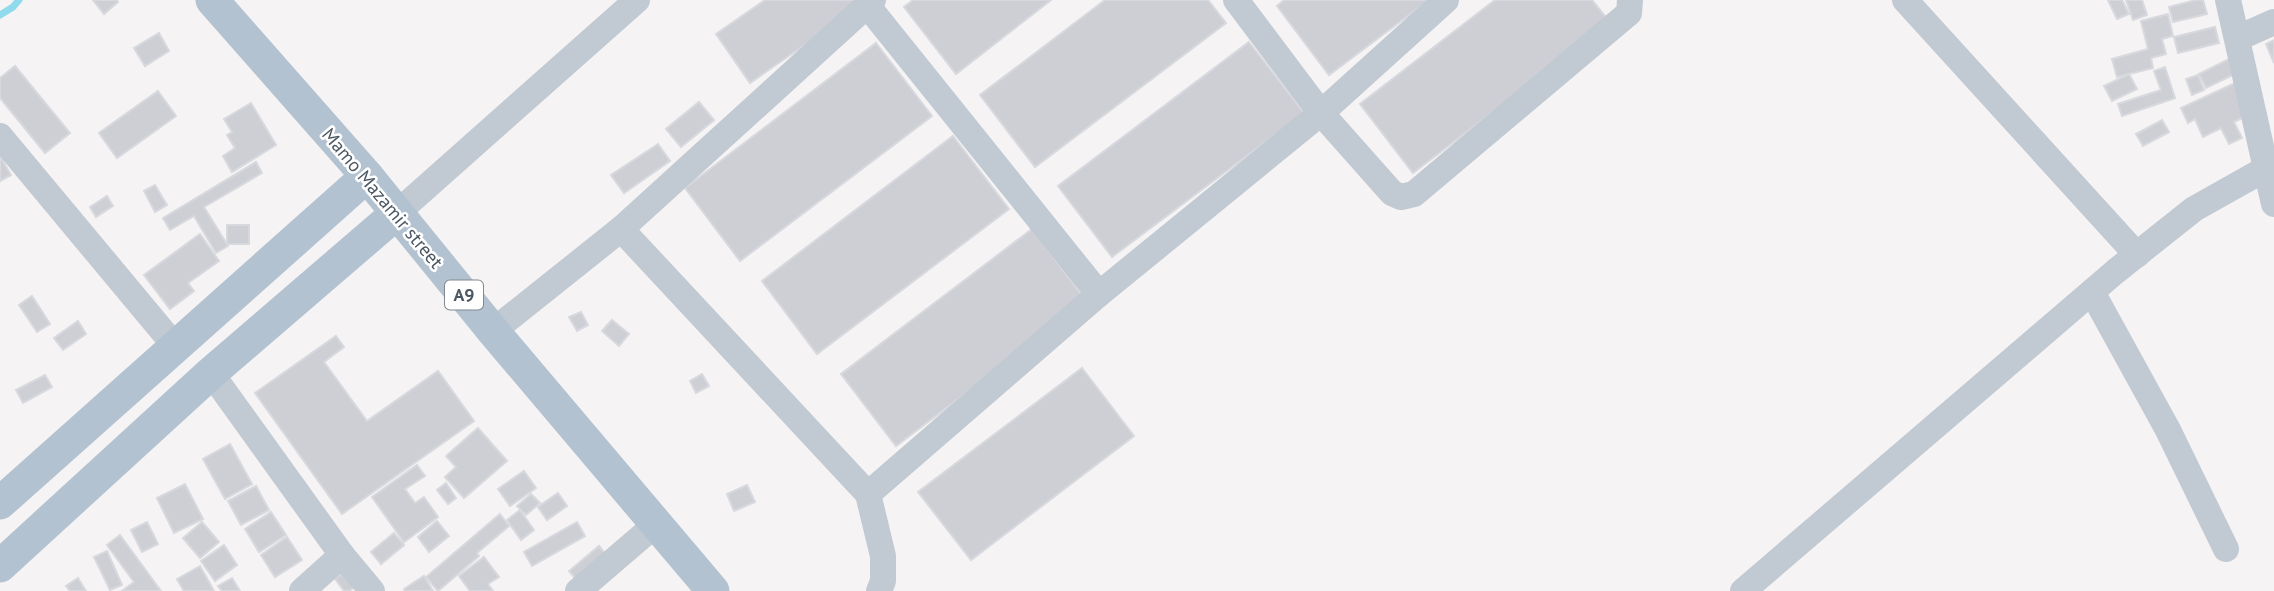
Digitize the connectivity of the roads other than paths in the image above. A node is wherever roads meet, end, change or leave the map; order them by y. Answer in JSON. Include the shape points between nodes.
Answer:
{"nodes":[{"id":1,"x":212,"y":0,"type":"edge"},
{"id":2,"x":637,"y":0,"type":"edge"},
{"id":3,"x":1236,"y":0,"type":"edge"},
{"id":4,"x":1446,"y":0,"type":"edge"},
{"id":5,"x":1630,"y":0,"type":"edge"},
{"id":6,"x":1905,"y":0,"type":"edge"},
{"id":7,"x":2228,"y":0,"type":"edge"},
{"id":8,"x":870,"y":3,"type":"edge"},
{"id":9,"x":2274,"y":22,"type":"edge"},
{"id":10,"x":2238,"y":38,"type":"junction"},
{"id":11,"x":1321,"y":113,"type":"junction"},
{"id":12,"x":0,"y":136,"type":"edge"},
{"id":13,"x":2269,"y":166,"type":"edge"},
{"id":14,"x":367,"y":176,"type":"junction"},
{"id":15,"x":2274,"y":204,"type":"edge"},
{"id":16,"x":397,"y":213,"type":"junction"},
{"id":17,"x":621,"y":229,"type":"junction"},
{"id":18,"x":2137,"y":255,"type":"junction"},
{"id":19,"x":2092,"y":292,"type":"junction"},
{"id":20,"x":1099,"y":294,"type":"junction"},
{"id":21,"x":493,"y":331,"type":"junction"},
{"id":22,"x":175,"y":346,"type":"junction"},
{"id":23,"x":211,"y":373,"type":"junction"},
{"id":24,"x":868,"y":495,"type":"junction"},
{"id":25,"x":0,"y":503,"type":"edge"},
{"id":26,"x":655,"y":524,"type":"junction"},
{"id":27,"x":2226,"y":549,"type":"dead end"},
{"id":28,"x":342,"y":555,"type":"junction"},
{"id":29,"x":0,"y":566,"type":"edge"},
{"id":30,"x":302,"y":591,"type":"edge"},
{"id":31,"x":372,"y":591,"type":"edge"},
{"id":32,"x":578,"y":591,"type":"edge"},
{"id":33,"x":713,"y":591,"type":"edge"},
{"id":34,"x":879,"y":591,"type":"edge"},
{"id":35,"x":1743,"y":591,"type":"edge"}],
"edges":[{"from":1,"to":14,"type":"main road","name":"Mamo Mazamir street","number":"A9"},
{"from":2,"to":16,"type":"street"},
{"from":3,"to":11,"type":"street"},
{"from":4,"to":11,"type":"street"},
{"from":5,"to":11,"type":"street","via":[[1629,13],[1414,194],[1401,197],[1392,193]]},
{"from":6,"to":18,"type":"street"},
{"from":7,"to":10,"type":"street"},
{"from":8,"to":17,"type":"street"},
{"from":8,"to":20,"type":"street"},
{"from":9,"to":10,"type":"street"},
{"from":10,"to":13,"type":"street"},
{"from":11,"to":20,"type":"street"},
{"from":12,"to":22,"type":"street"},
{"from":13,"to":15,"type":"street"},
{"from":13,"to":18,"type":"street","via":[[2194,209]]},
{"from":14,"to":16,"type":"main road","name":"Mamo Mazamir street","number":"A9"},
{"from":14,"to":22,"type":"main road"},
{"from":16,"to":21,"type":"main road","name":"Mamo Mazamir street","number":"A9"},
{"from":16,"to":23,"type":"main road"},
{"from":17,"to":21,"type":"street"},
{"from":17,"to":24,"type":"street"},
{"from":18,"to":19,"type":"street"},
{"from":19,"to":27,"type":"street","via":[[2168,430]]},
{"from":19,"to":35,"type":"street"},
{"from":20,"to":24,"type":"street"},
{"from":21,"to":26,"type":"main road","name":"Mamo Mazamir street","number":"A9"},
{"from":22,"to":25,"type":"main road"},
{"from":23,"to":28,"type":"street"},
{"from":23,"to":29,"type":"main road"},
{"from":24,"to":34,"type":"street","via":[[883,556]]},
{"from":26,"to":32,"type":"street"},
{"from":26,"to":33,"type":"main road","name":"Mamo Mazamir street","number":"A9"},
{"from":28,"to":30,"type":"street"},
{"from":28,"to":31,"type":"street"}]}
